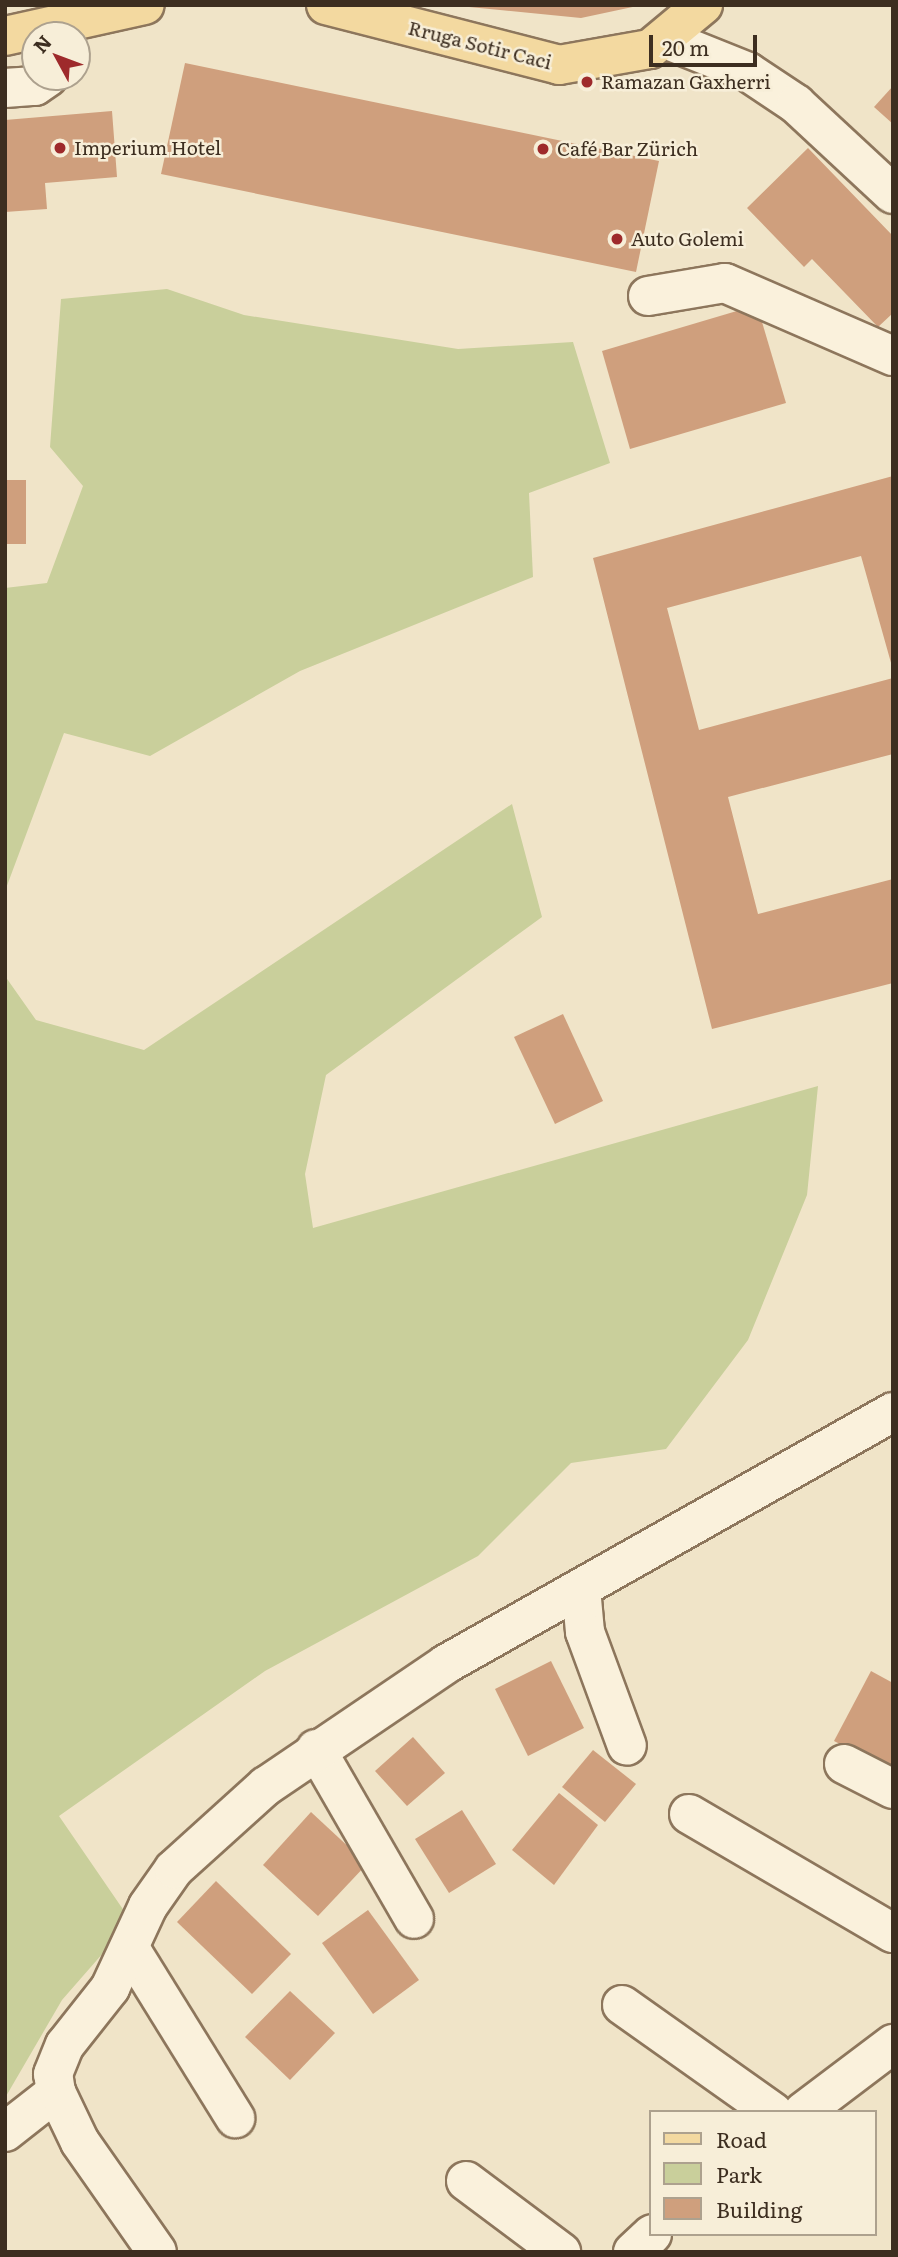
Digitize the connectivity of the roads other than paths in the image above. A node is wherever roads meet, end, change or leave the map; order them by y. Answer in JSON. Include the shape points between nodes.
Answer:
{"nodes":[{"id":1,"x":145,"y":5,"type":"edge"},
{"id":2,"x":326,"y":5,"type":"edge"},
{"id":3,"x":703,"y":5,"type":"edge"},
{"id":4,"x":91,"y":28,"type":"edge"},
{"id":5,"x":668,"y":40,"type":"junction"},
{"id":6,"x":893,"y":194,"type":"edge"},
{"id":7,"x":648,"y":296,"type":"dead end"},
{"id":8,"x":893,"y":356,"type":"edge"},
{"id":9,"x":882,"y":1421,"type":"edge"},
{"id":10,"x":581,"y":1588,"type":"junction"},
{"id":11,"x":627,"y":1746,"type":"dead end"},
{"id":12,"x":316,"y":1749,"type":"junction"},
{"id":13,"x":844,"y":1764,"type":"dead end"},
{"id":14,"x":893,"y":1789,"type":"edge"},
{"id":15,"x":689,"y":1814,"type":"dead end"},
{"id":16,"x":414,"y":1919,"type":"dead end"},
{"id":17,"x":893,"y":1933,"type":"edge"},
{"id":18,"x":131,"y":1950,"type":"junction"},
{"id":19,"x":622,"y":2005,"type":"dead end"},
{"id":20,"x":893,"y":2043,"type":"edge"},
{"id":21,"x":56,"y":2092,"type":"junction"},
{"id":22,"x":770,"y":2110,"type":"edge"},
{"id":23,"x":806,"y":2110,"type":"edge"},
{"id":24,"x":235,"y":2118,"type":"dead end"},
{"id":25,"x":5,"y":2132,"type":"edge"},
{"id":26,"x":466,"y":2181,"type":"dead end"},
{"id":27,"x":650,"y":2236,"type":"edge"},
{"id":28,"x":156,"y":2252,"type":"edge"},
{"id":29,"x":561,"y":2252,"type":"edge"},
{"id":30,"x":633,"y":2252,"type":"edge"}],
"edges":[{"from":1,"to":4,"type":"main road"},
{"from":2,"to":5,"type":"main road","name":"Rruga Sotir Caci","via":[[559,65],[614,60]]},
{"from":3,"to":5,"type":"main road","name":"Rruga Sotir Caci"},
{"from":5,"to":6,"type":"street","via":[[747,72],[796,104]]},
{"from":7,"to":8,"type":"street","via":[[725,283]]},
{"from":9,"to":10,"type":"street"},
{"from":10,"to":11,"type":"street","via":[[584,1632]]},
{"from":10,"to":12,"type":"street"},
{"from":12,"to":16,"type":"street"},
{"from":12,"to":18,"type":"street","via":[[174,1868],[148,1906]]},
{"from":13,"to":14,"type":"street"},
{"from":15,"to":17,"type":"street"},
{"from":18,"to":21,"type":"street","via":[[65,2045],[52,2074]]},
{"from":18,"to":24,"type":"street"},
{"from":19,"to":22,"type":"street"},
{"from":20,"to":23,"type":"street"},
{"from":21,"to":25,"type":"street"},
{"from":21,"to":28,"type":"street","via":[[80,2142]]},
{"from":26,"to":29,"type":"street"},
{"from":27,"to":30,"type":"street"}]}
